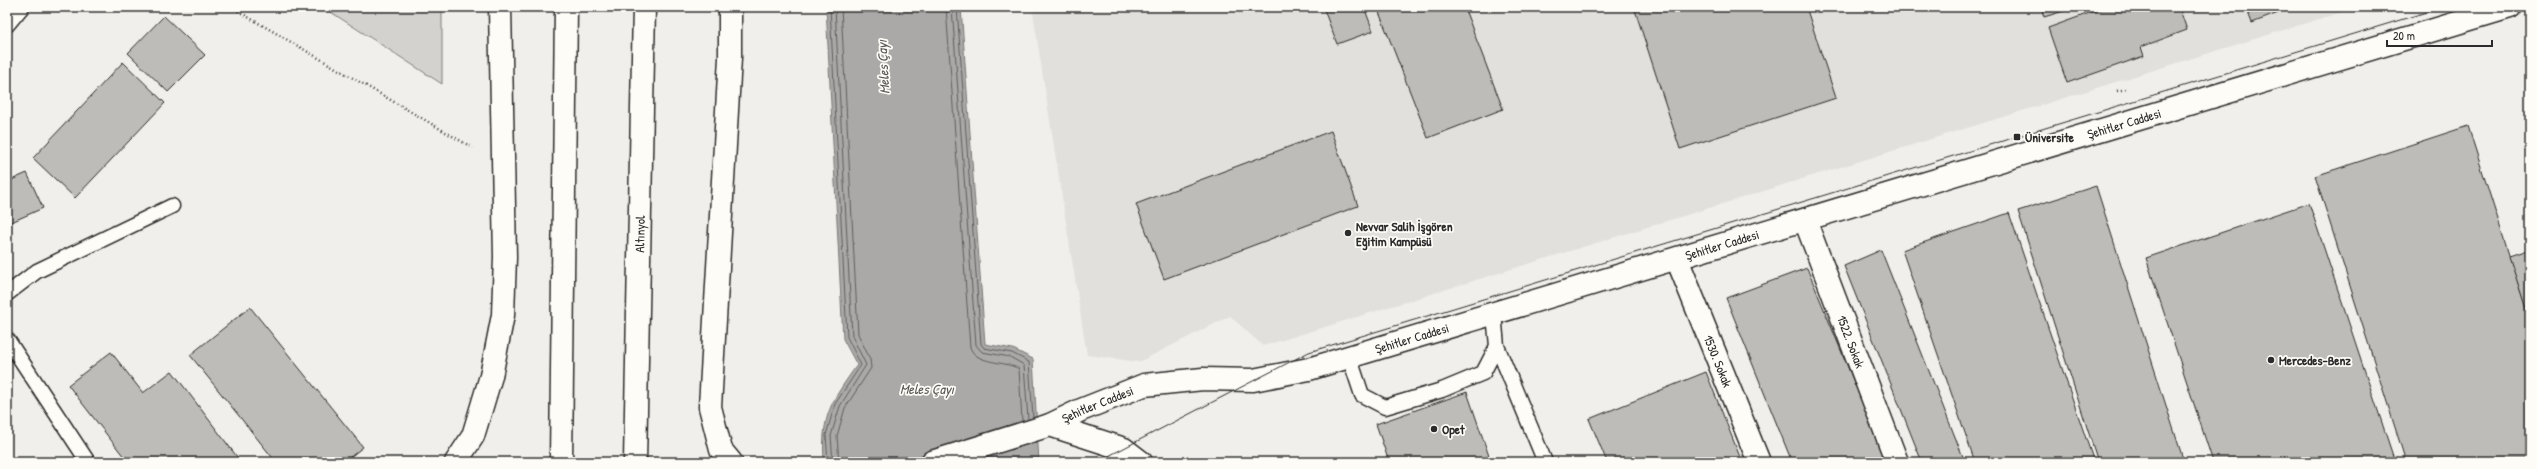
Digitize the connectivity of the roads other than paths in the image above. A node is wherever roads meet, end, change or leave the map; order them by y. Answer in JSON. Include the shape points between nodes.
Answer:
{"nodes":[{"id":1,"x":22,"y":7,"type":"edge"},
{"id":2,"x":500,"y":7,"type":"edge"},
{"id":3,"x":566,"y":7,"type":"edge"},
{"id":4,"x":644,"y":7,"type":"edge"},
{"id":5,"x":730,"y":7,"type":"edge"},
{"id":6,"x":2510,"y":7,"type":"edge"},
{"id":7,"x":7,"y":25,"type":"edge"},
{"id":8,"x":172,"y":206,"type":"dead end"},
{"id":9,"x":1804,"y":220,"type":"junction"},
{"id":10,"x":1677,"y":259,"type":"junction"},
{"id":11,"x":7,"y":294,"type":"edge"},
{"id":12,"x":1494,"y":314,"type":"junction"},
{"id":13,"x":7,"y":339,"type":"edge"},
{"id":14,"x":1497,"y":346,"type":"junction"},
{"id":15,"x":1349,"y":356,"type":"junction"},
{"id":16,"x":1050,"y":425,"type":"junction"},
{"id":17,"x":88,"y":462,"type":"edge"},
{"id":18,"x":456,"y":462,"type":"edge"},
{"id":19,"x":561,"y":462,"type":"edge"},
{"id":20,"x":635,"y":462,"type":"edge"},
{"id":21,"x":731,"y":462,"type":"edge"},
{"id":22,"x":932,"y":462,"type":"edge"},
{"id":23,"x":1141,"y":462,"type":"edge"},
{"id":24,"x":1545,"y":462,"type":"edge"},
{"id":25,"x":1758,"y":462,"type":"edge"},
{"id":26,"x":1897,"y":462,"type":"edge"}],
"edges":[{"from":1,"to":7,"type":"lane"},
{"from":2,"to":18,"type":"main road","via":[[505,257],[503,314],[491,376],[473,436]]},
{"from":3,"to":19,"type":"main road"},
{"from":4,"to":20,"type":"main road","name":"Altınyol"},
{"from":5,"to":21,"type":"main road","via":[[730,58],[710,407],[721,450]]},
{"from":6,"to":9,"type":"main road","name":"Şehitler Caddesi"},
{"from":8,"to":11,"type":"lane","via":[[37,271]]},
{"from":9,"to":10,"type":"main road","name":"Şehitler Caddesi"},
{"from":9,"to":26,"type":"main road","name":"1522. Sokak"},
{"from":10,"to":12,"type":"main road","name":"Şehitler Caddesi"},
{"from":10,"to":25,"type":"main road","name":"1530. Sokak"},
{"from":12,"to":14,"type":"lane"},
{"from":12,"to":15,"type":"main road","name":"Şehitler Caddesi"},
{"from":13,"to":17,"type":"lane"},
{"from":14,"to":15,"type":"lane","via":[[1483,373],[1442,390],[1385,407],[1362,394]]},
{"from":14,"to":24,"type":"lane"},
{"from":15,"to":16,"type":"main road","name":"Şehitler Caddesi","via":[[1293,374],[1253,380],[1203,378],[1144,385]]},
{"from":16,"to":22,"type":"main road","name":"Şehitler Caddesi"},
{"from":16,"to":23,"type":"main road","via":[[1124,449]]}]}
